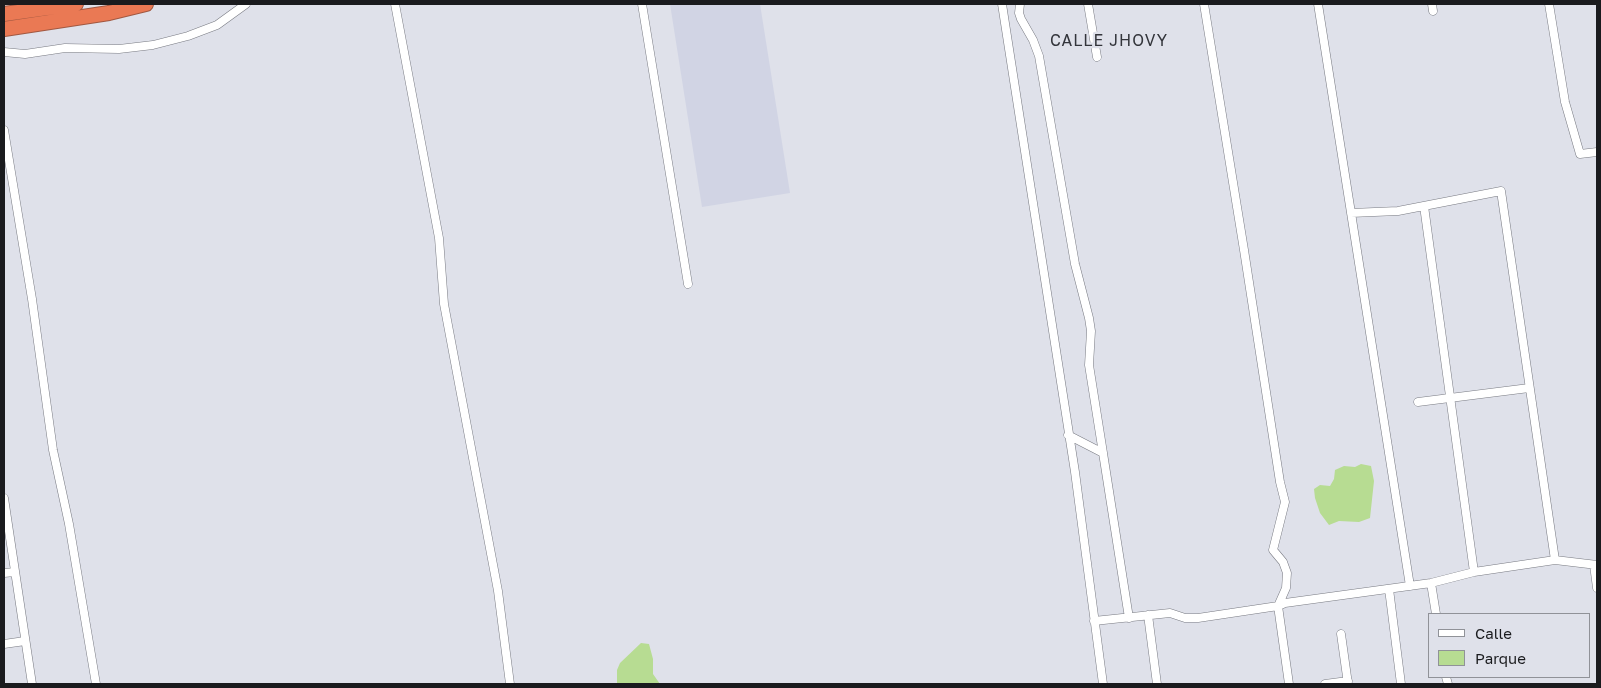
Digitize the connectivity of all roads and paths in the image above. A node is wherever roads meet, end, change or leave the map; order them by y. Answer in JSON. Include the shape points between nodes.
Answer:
{"nodes":[{"id":1,"x":76,"y":4,"type":"edge"},
{"id":2,"x":146,"y":4,"type":"edge"},
{"id":3,"x":246,"y":4,"type":"edge"},
{"id":4,"x":395,"y":4,"type":"edge"},
{"id":5,"x":642,"y":4,"type":"edge"},
{"id":6,"x":1002,"y":4,"type":"edge"},
{"id":7,"x":1020,"y":4,"type":"edge"},
{"id":8,"x":1088,"y":4,"type":"edge"},
{"id":9,"x":1204,"y":4,"type":"edge"},
{"id":10,"x":1318,"y":4,"type":"edge"},
{"id":11,"x":1549,"y":4,"type":"edge"},
{"id":12,"x":4,"y":14,"type":"edge"},
{"id":13,"x":4,"y":28,"type":"edge"},
{"id":14,"x":4,"y":52,"type":"edge"},
{"id":15,"x":1097,"y":57,"type":"dead end"},
{"id":16,"x":4,"y":130,"type":"edge"},
{"id":17,"x":1597,"y":152,"type":"edge"},
{"id":18,"x":1424,"y":206,"type":"junction"},
{"id":19,"x":1351,"y":213,"type":"junction"},
{"id":20,"x":688,"y":284,"type":"dead end"},
{"id":21,"x":1529,"y":388,"type":"junction"},
{"id":22,"x":1450,"y":398,"type":"junction"},
{"id":23,"x":1418,"y":402,"type":"dead end"},
{"id":24,"x":1068,"y":435,"type":"junction"},
{"id":25,"x":1103,"y":453,"type":"junction"},
{"id":26,"x":4,"y":498,"type":"edge"},
{"id":27,"x":1555,"y":560,"type":"junction"},
{"id":28,"x":1596,"y":565,"type":"edge"},
{"id":29,"x":15,"y":572,"type":"junction"},
{"id":30,"x":1474,"y":572,"type":"junction"},
{"id":31,"x":4,"y":573,"type":"edge"},
{"id":32,"x":1431,"y":583,"type":"junction"},
{"id":33,"x":1410,"y":586,"type":"junction"},
{"id":34,"x":1597,"y":588,"type":"edge"},
{"id":35,"x":1389,"y":589,"type":"junction"},
{"id":36,"x":1278,"y":606,"type":"junction"},
{"id":37,"x":1436,"y":613,"type":"edge"},
{"id":38,"x":1148,"y":615,"type":"junction"},
{"id":39,"x":1129,"y":618,"type":"junction"},
{"id":40,"x":1094,"y":621,"type":"junction"},
{"id":41,"x":1341,"y":634,"type":"dead end"},
{"id":42,"x":25,"y":641,"type":"junction"},
{"id":43,"x":4,"y":644,"type":"edge"},
{"id":44,"x":1348,"y":683,"type":"edge"},
{"id":45,"x":32,"y":684,"type":"edge"},
{"id":46,"x":96,"y":684,"type":"edge"},
{"id":47,"x":510,"y":684,"type":"edge"},
{"id":48,"x":1103,"y":684,"type":"edge"},
{"id":49,"x":1157,"y":684,"type":"edge"},
{"id":50,"x":1289,"y":684,"type":"edge"},
{"id":51,"x":1325,"y":684,"type":"edge"},
{"id":52,"x":1401,"y":684,"type":"edge"}],
"edges":[{"from":1,"to":12,"type":"highway"},
{"from":2,"to":13,"type":"highway"},
{"from":3,"to":14,"type":"street","via":[[217,25],[153,45],[120,50],[65,48],[25,54]]},
{"from":4,"to":47,"type":"street","via":[[439,238],[444,304],[498,591]]},
{"from":5,"to":20,"type":"street"},
{"from":6,"to":24,"type":"street"},
{"from":7,"to":25,"type":"street","via":[[1021,19],[1039,56],[1075,264],[1090,325],[1089,365]]},
{"from":8,"to":15,"type":"street"},
{"from":9,"to":36,"type":"street","via":[[1285,502],[1273,550],[1288,573]]},
{"from":10,"to":19,"type":"street"},
{"from":11,"to":17,"type":"street","via":[[1565,102],[1580,154]]},
{"from":16,"to":46,"type":"street","via":[[54,450]]},
{"from":18,"to":19,"type":"street"},
{"from":18,"to":21,"type":"street","via":[[1500,191]]},
{"from":18,"to":22,"type":"street"},
{"from":19,"to":33,"type":"street"},
{"from":21,"to":22,"type":"street"},
{"from":21,"to":27,"type":"street"},
{"from":22,"to":23,"type":"street"},
{"from":22,"to":30,"type":"street"},
{"from":24,"to":25,"type":"street"},
{"from":24,"to":40,"type":"street"},
{"from":25,"to":39,"type":"street"},
{"from":26,"to":29,"type":"street"},
{"from":27,"to":28,"type":"street"},
{"from":27,"to":30,"type":"street"},
{"from":28,"to":34,"type":"street"},
{"from":29,"to":31,"type":"street"},
{"from":29,"to":42,"type":"street"},
{"from":30,"to":32,"type":"street"},
{"from":32,"to":33,"type":"street"},
{"from":32,"to":37,"type":"street"},
{"from":33,"to":35,"type":"street"},
{"from":35,"to":36,"type":"street"},
{"from":35,"to":52,"type":"street"},
{"from":36,"to":38,"type":"street","via":[[1198,618],[1170,613]]},
{"from":36,"to":50,"type":"street"},
{"from":38,"to":39,"type":"street"},
{"from":38,"to":49,"type":"street"},
{"from":39,"to":40,"type":"street"},
{"from":40,"to":48,"type":"street"},
{"from":41,"to":44,"type":"street"},
{"from":42,"to":43,"type":"street"},
{"from":42,"to":45,"type":"street"},
{"from":44,"to":51,"type":"street"}]}
